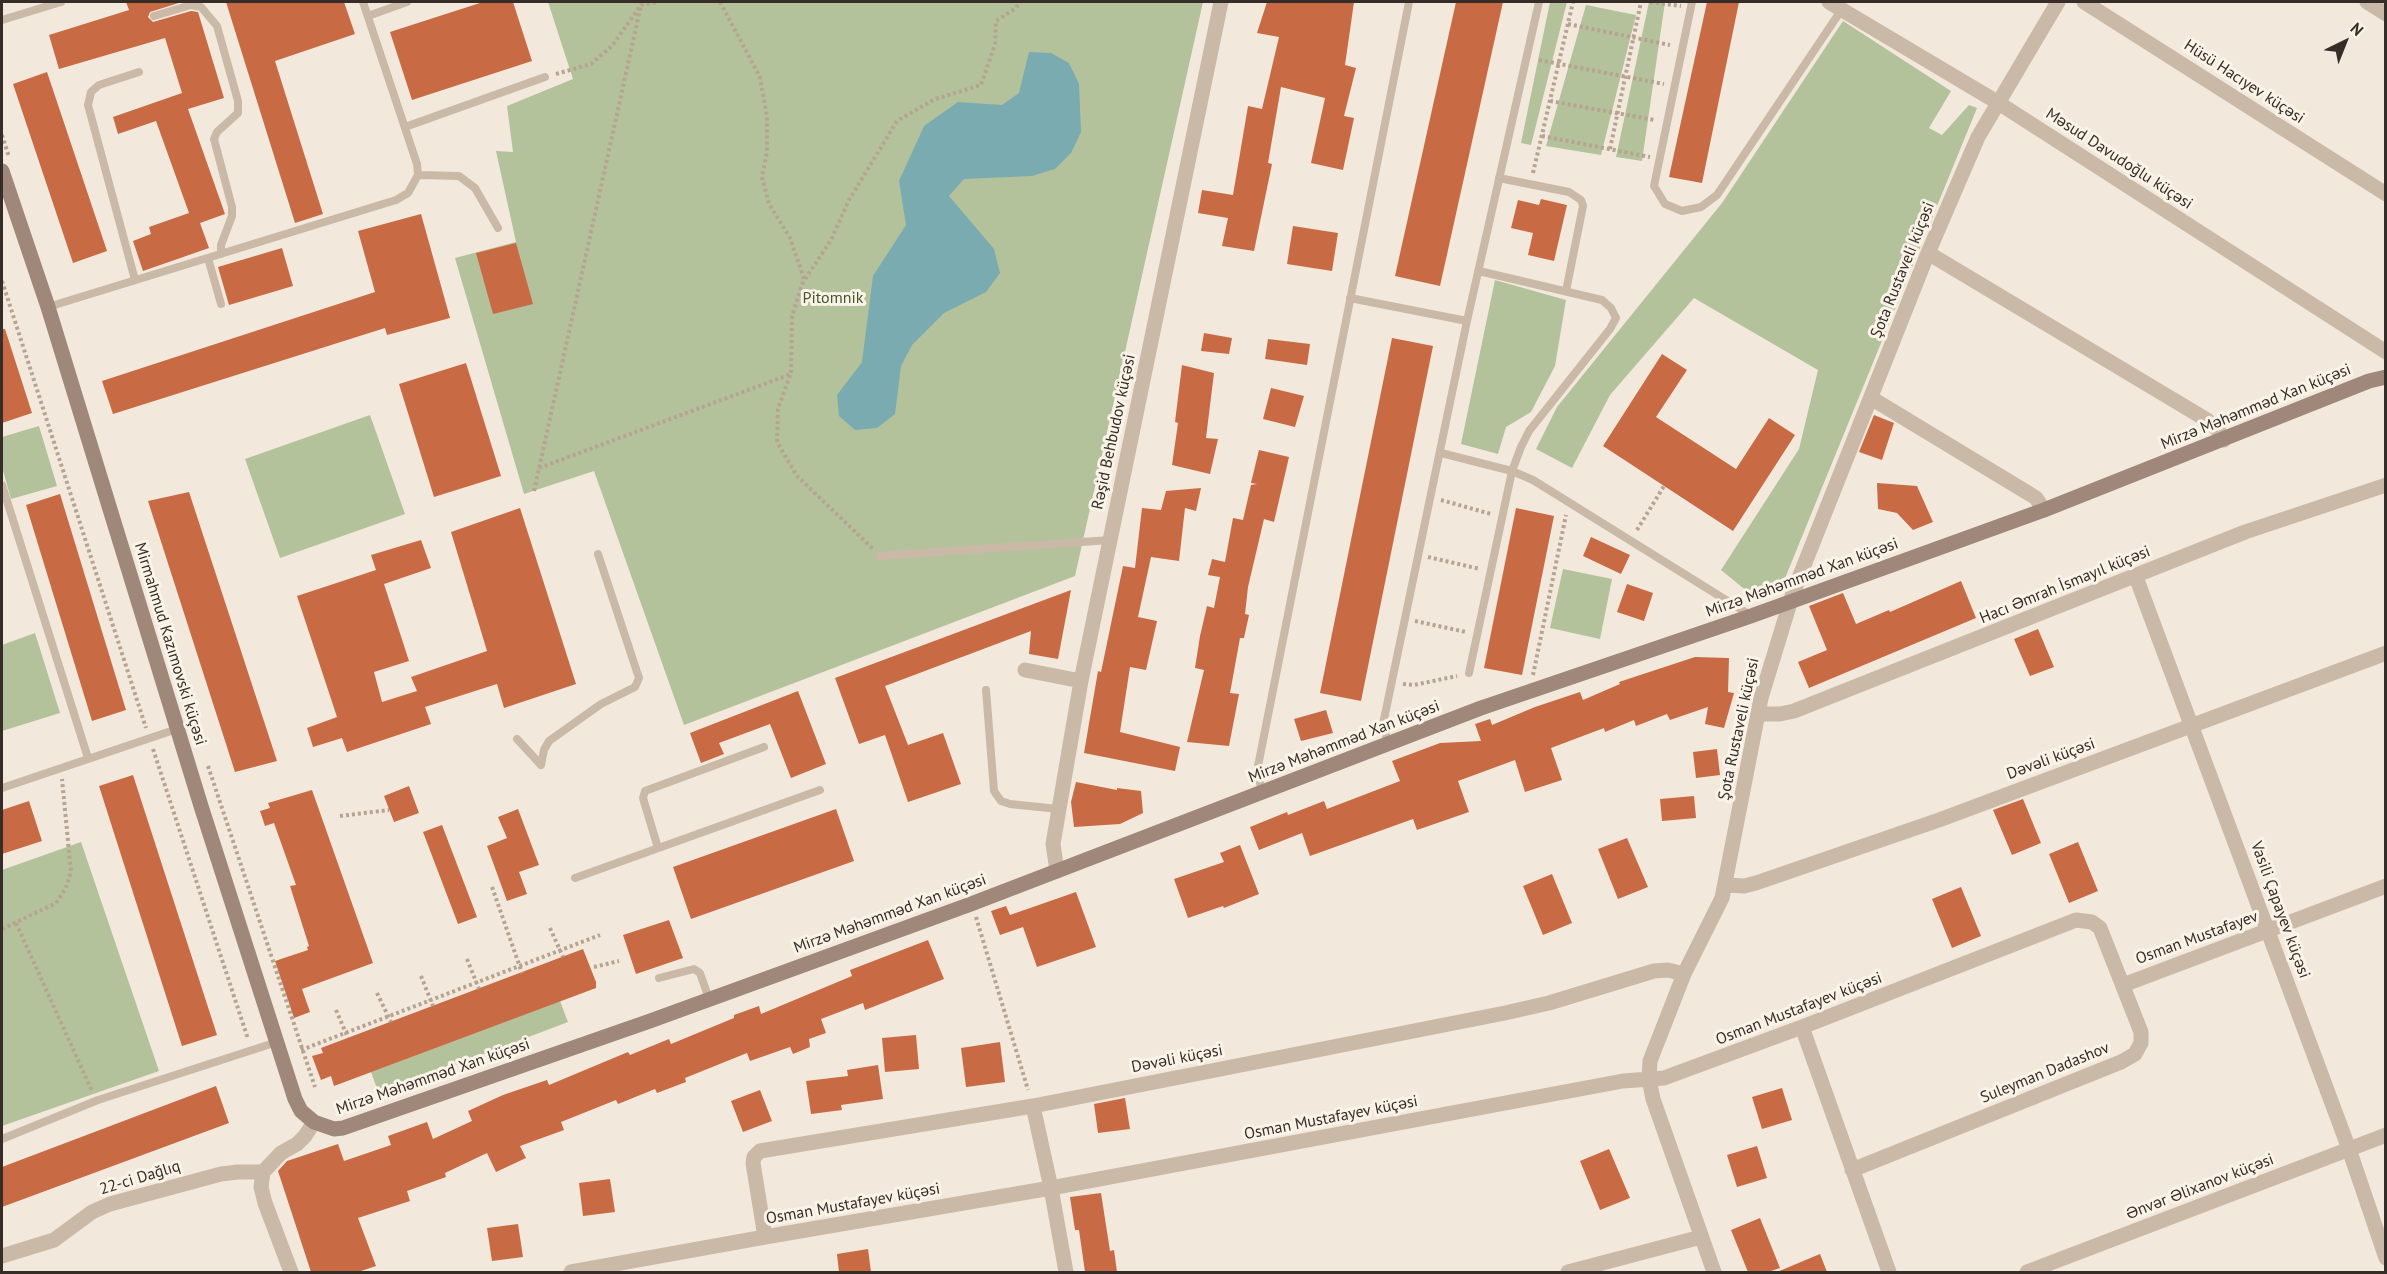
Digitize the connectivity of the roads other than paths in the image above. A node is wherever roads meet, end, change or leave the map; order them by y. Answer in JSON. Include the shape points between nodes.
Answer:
{"nodes":[{"id":1,"x":61,"y":2,"type":"edge"},
{"id":2,"x":363,"y":2,"type":"edge"},
{"id":3,"x":407,"y":2,"type":"edge"},
{"id":4,"x":1221,"y":2,"type":"edge"},
{"id":5,"x":1409,"y":2,"type":"edge"},
{"id":6,"x":1539,"y":2,"type":"edge"},
{"id":7,"x":2058,"y":2,"type":"edge"},
{"id":8,"x":2084,"y":2,"type":"edge"},
{"id":9,"x":2367,"y":2,"type":"edge"},
{"id":10,"x":1839,"y":4,"type":"edge"},
{"id":11,"x":1691,"y":5,"type":"edge"},
{"id":12,"x":2385,"y":14,"type":"edge"},
{"id":13,"x":154,"y":16,"type":"dead end"},
{"id":14,"x":368,"y":16,"type":"junction"},
{"id":15,"x":2,"y":20,"type":"edge"},
{"id":16,"x":139,"y":72,"type":"dead end"},
{"id":17,"x":545,"y":77,"type":"road end"},
{"id":18,"x":1997,"y":102,"type":"junction"},
{"id":19,"x":405,"y":127,"type":"junction"},
{"id":20,"x":2,"y":171,"type":"edge"},
{"id":21,"x":418,"y":176,"type":"junction"},
{"id":22,"x":1499,"y":178,"type":"junction"},
{"id":23,"x":2385,"y":194,"type":"edge"},
{"id":24,"x":498,"y":228,"type":"dead end"},
{"id":25,"x":1928,"y":253,"type":"junction"},
{"id":26,"x":221,"y":254,"type":"junction"},
{"id":27,"x":208,"y":258,"type":"junction"},
{"id":28,"x":1479,"y":270,"type":"junction"},
{"id":29,"x":135,"y":280,"type":"junction"},
{"id":30,"x":1566,"y":291,"type":"junction"},
{"id":31,"x":1350,"y":298,"type":"junction"},
{"id":32,"x":221,"y":304,"type":"dead end"},
{"id":33,"x":48,"y":307,"type":"junction"},
{"id":34,"x":1467,"y":321,"type":"junction"},
{"id":35,"x":2385,"y":352,"type":"edge"},
{"id":36,"x":2385,"y":377,"type":"edge"},
{"id":37,"x":1871,"y":398,"type":"junction"},
{"id":38,"x":2224,"y":440,"type":"junction"},
{"id":39,"x":1441,"y":453,"type":"junction"},
{"id":40,"x":1512,"y":471,"type":"junction"},
{"id":41,"x":2,"y":485,"type":"edge"},
{"id":42,"x":2385,"y":485,"type":"edge"},
{"id":43,"x":2044,"y":510,"type":"junction"},
{"id":44,"x":1110,"y":540,"type":"junction"},
{"id":45,"x":598,"y":554,"type":"dead end"},
{"id":46,"x":880,"y":556,"type":"road end"},
{"id":47,"x":2136,"y":577,"type":"junction"},
{"id":48,"x":1789,"y":602,"type":"junction"},
{"id":49,"x":1752,"y":616,"type":"junction"},
{"id":50,"x":2385,"y":653,"type":"edge"},
{"id":51,"x":1025,"y":670,"type":"dead end"},
{"id":52,"x":1469,"y":673,"type":"road end"},
{"id":53,"x":1081,"y":681,"type":"junction"},
{"id":54,"x":986,"y":690,"type":"dead end"},
{"id":55,"x":1758,"y":714,"type":"junction"},
{"id":56,"x":2193,"y":725,"type":"junction"},
{"id":57,"x":177,"y":729,"type":"junction"},
{"id":58,"x":517,"y":738,"type":"dead end"},
{"id":59,"x":1388,"y":744,"type":"junction"},
{"id":60,"x":764,"y":747,"type":"dead end"},
{"id":61,"x":88,"y":758,"type":"junction"},
{"id":62,"x":2,"y":788,"type":"edge"},
{"id":63,"x":820,"y":790,"type":"dead end"},
{"id":64,"x":1263,"y":793,"type":"junction"},
{"id":65,"x":1058,"y":809,"type":"junction"},
{"id":66,"x":658,"y":848,"type":"junction"},
{"id":67,"x":1057,"y":871,"type":"junction"},
{"id":68,"x":575,"y":878,"type":"dead end"},
{"id":69,"x":1726,"y":885,"type":"junction"},
{"id":70,"x":2385,"y":886,"type":"edge"},
{"id":71,"x":2076,"y":920,"type":"joint"},
{"id":72,"x":2269,"y":931,"type":"junction"},
{"id":73,"x":1684,"y":974,"type":"junction"},
{"id":74,"x":659,"y":978,"type":"dead end"},
{"id":75,"x":2123,"y":985,"type":"junction"},
{"id":76,"x":709,"y":999,"type":"junction"},
{"id":77,"x":1803,"y":1027,"type":"junction"},
{"id":78,"x":278,"y":1041,"type":"junction"},
{"id":79,"x":1649,"y":1079,"type":"junction"},
{"id":80,"x":1033,"y":1106,"type":"junction"},
{"id":81,"x":314,"y":1122,"type":"junction"},
{"id":82,"x":2385,"y":1135,"type":"edge"},
{"id":83,"x":2,"y":1140,"type":"edge"},
{"id":84,"x":2349,"y":1149,"type":"junction"},
{"id":85,"x":1852,"y":1170,"type":"junction"},
{"id":86,"x":263,"y":1172,"type":"junction"},
{"id":87,"x":1052,"y":1188,"type":"junction"},
{"id":88,"x":765,"y":1237,"type":"junction"},
{"id":89,"x":1701,"y":1238,"type":"junction"},
{"id":90,"x":2,"y":1256,"type":"edge"},
{"id":91,"x":2385,"y":1258,"type":"edge"},
{"id":92,"x":291,"y":1272,"type":"edge"},
{"id":93,"x":570,"y":1272,"type":"edge"},
{"id":94,"x":1066,"y":1272,"type":"edge"},
{"id":95,"x":1568,"y":1272,"type":"edge"},
{"id":96,"x":1714,"y":1272,"type":"edge"},
{"id":97,"x":1888,"y":1272,"type":"edge"},
{"id":98,"x":2027,"y":1272,"type":"edge"}],
"edges":[{"from":1,"to":15,"type":"lane"},
{"from":2,"to":14,"type":"lane"},
{"from":3,"to":14,"type":"lane"},
{"from":4,"to":44,"type":"street","name":"Rəşid Behbudov küçəsi"},
{"from":5,"to":31,"type":"lane"},
{"from":6,"to":22,"type":"lane"},
{"from":7,"to":18,"type":"street","name":"Şota Rustaveli küçəsi"},
{"from":8,"to":23,"type":"street","name":"Hüsü Hacıyev küçəsi"},
{"from":9,"to":12,"type":"street"},
{"from":10,"to":11,"type":"lane","via":[[1717,195],[1701,207],[1682,211],[1665,204],[1654,186]]},
{"from":10,"to":18,"type":"street","name":"Məsud Davudoğlu küçəsi"},
{"from":13,"to":26,"type":"lane","via":[[191,4],[201,7],[217,26],[238,101],[238,113],[214,139],[232,207]]},
{"from":14,"to":19,"type":"lane"},
{"from":16,"to":29,"type":"lane","via":[[99,85],[91,92],[88,105]]},
{"from":17,"to":19,"type":"lane"},
{"from":18,"to":25,"type":"street","name":"Şota Rustaveli küçəsi"},
{"from":18,"to":35,"type":"street","name":"Məsud Davudoğlu küçəsi"},
{"from":19,"to":21,"type":"lane"},
{"from":20,"to":33,"type":"street","name":"Mirmahmud Kazımovski küçəsi"},
{"from":21,"to":24,"type":"lane","via":[[459,176],[475,188]]},
{"from":21,"to":26,"type":"lane","via":[[408,193],[396,200]]},
{"from":22,"to":28,"type":"lane"},
{"from":22,"to":30,"type":"lane","via":[[1569,192],[1581,200],[1584,206]]},
{"from":25,"to":37,"type":"street","name":"Şota Rustaveli küçəsi"},
{"from":25,"to":38,"type":"street","via":[[2207,420]]},
{"from":26,"to":27,"type":"lane"},
{"from":27,"to":29,"type":"lane"},
{"from":27,"to":32,"type":"lane"},
{"from":28,"to":30,"type":"lane"},
{"from":28,"to":34,"type":"lane"},
{"from":29,"to":33,"type":"lane"},
{"from":30,"to":40,"type":"lane","via":[[1602,300],[1616,318],[1529,431]]},
{"from":31,"to":34,"type":"lane"},
{"from":31,"to":64,"type":"lane","via":[[1258,766]]},
{"from":33,"to":57,"type":"street","name":"Mirmahmud Kazımovski küçəsi"},
{"from":34,"to":39,"type":"lane"},
{"from":36,"to":38,"type":"street","name":"Mirzə Məhəmməd Xan küçəsi"},
{"from":37,"to":43,"type":"street","via":[[2036,498]]},
{"from":37,"to":48,"type":"street","name":"Şota Rustaveli küçəsi"},
{"from":38,"to":43,"type":"street","name":"Mirzə Məhəmməd Xan küçəsi"},
{"from":39,"to":40,"type":"lane"},
{"from":39,"to":59,"type":"lane","via":[[1383,724]]},
{"from":40,"to":49,"type":"lane","via":[[1533,480]]},
{"from":40,"to":52,"type":"lane"},
{"from":41,"to":61,"type":"lane"},
{"from":42,"to":47,"type":"street","name":"Hacı Əmrah İsmayıl küçəsi","via":[[2245,532]]},
{"from":43,"to":48,"type":"street","name":"Mirzə Məhəmməd Xan küçəsi"},
{"from":44,"to":46,"type":"lane"},
{"from":44,"to":53,"type":"street","name":"Rəşid Behbudov küçəsi"},
{"from":45,"to":58,"type":"lane","via":[[639,678],[634,687],[549,741],[541,765]]},
{"from":47,"to":55,"type":"street","name":"Hacı Əmrah İsmayıl küçəsi","via":[[1794,711]]},
{"from":47,"to":56,"type":"street","name":"Vasili Çapayev küçəsi"},
{"from":48,"to":49,"type":"street","name":"Mirzə Məhəmməd Xan küçəsi"},
{"from":48,"to":55,"type":"street","name":"Şota Rustaveli küçəsi"},
{"from":49,"to":59,"type":"street","name":"Mirzə Məhəmməd Xan küçəsi","via":[[1481,708]]},
{"from":50,"to":56,"type":"street","name":"Dəvəli küçəsi"},
{"from":51,"to":53,"type":"street"},
{"from":53,"to":65,"type":"street","name":"Rəşid Behbudov küçəsi"},
{"from":54,"to":65,"type":"lane","via":[[994,791],[1001,801],[1010,804]]},
{"from":55,"to":69,"type":"street","name":"Şota Rustaveli küçəsi"},
{"from":56,"to":69,"type":"street","name":"Dəvəli küçəsi","via":[[1756,883]]},
{"from":56,"to":72,"type":"street","name":"Vasili Çapayev küçəsi"},
{"from":57,"to":61,"type":"lane"},
{"from":57,"to":78,"type":"street","name":"Mirmahmud Kazımovski küçəsi"},
{"from":59,"to":64,"type":"street","name":"Mirzə Məhəmməd Xan küçəsi"},
{"from":60,"to":66,"type":"lane","via":[[645,791],[643,798]]},
{"from":61,"to":62,"type":"lane"},
{"from":63,"to":66,"type":"lane"},
{"from":64,"to":67,"type":"street","name":"Mirzə Məhəmməd Xan küçəsi"},
{"from":65,"to":67,"type":"street","name":"Rəşid Behbudov küçəsi","via":[[1053,844]]},
{"from":66,"to":68,"type":"lane"},
{"from":67,"to":76,"type":"street","name":"Mirzə Məhəmməd Xan küçəsi"},
{"from":69,"to":73,"type":"street","name":"Şota Rustaveli küçəsi"},
{"from":70,"to":72,"type":"street","name":"Osman Mustafayev"},
{"from":71,"to":75,"type":"street","name":"Suleyman Dadashov","via":[[2092,922],[2100,928]]},
{"from":71,"to":77,"type":"street","name":"Osman Mustafayev küçəsi"},
{"from":72,"to":75,"type":"street","name":"Osman Mustafayev"},
{"from":72,"to":84,"type":"street","name":"Vasili Çapayev küçəsi"},
{"from":73,"to":79,"type":"street","name":"Şota Rustaveli küçəsi","via":[[1654,1048]]},
{"from":73,"to":80,"type":"street","name":"Dəvəli küçəsi","via":[[1654,971],[1505,1013]]},
{"from":74,"to":76,"type":"lane","via":[[694,969],[700,974]]},
{"from":75,"to":85,"type":"street","name":"Suleyman Dadashov","via":[[2141,1032],[2135,1054]]},
{"from":76,"to":81,"type":"street","name":"Mirzə Məhəmməd Xan küçəsi","via":[[343,1128],[324,1128]]},
{"from":77,"to":79,"type":"street","name":"Osman Mustafayev küçəsi","via":[[1682,1073]]},
{"from":77,"to":85,"type":"street"},
{"from":78,"to":81,"type":"street","name":"Mirmahmud Kazımovski küçəsi","via":[[295,1099],[301,1111]]},
{"from":78,"to":83,"type":"lane","via":[[98,1100]]},
{"from":79,"to":87,"type":"street","name":"Osman Mustafayev küçəsi","via":[[1615,1082]]},
{"from":79,"to":89,"type":"street","name":"Şota Rustaveli küçəsi"},
{"from":80,"to":87,"type":"street"},
{"from":80,"to":88,"type":"street","name":"Dəvəli küçəsi","via":[[760,1151],[753,1163]]},
{"from":81,"to":86,"type":"street","via":[[297,1144],[281,1153]]},
{"from":82,"to":84,"type":"street","name":"Ənvər Əlixanov küçəsi"},
{"from":84,"to":91,"type":"street","name":"Vasili Çapayev küçəsi"},
{"from":84,"to":98,"type":"street","name":"Ənvər Əlixanov küçəsi"},
{"from":85,"to":97,"type":"street"},
{"from":86,"to":90,"type":"street","name":"22-ci Dağlıq","via":[[221,1174],[118,1201],[92,1212],[54,1240]]},
{"from":86,"to":92,"type":"street","via":[[265,1203]]},
{"from":87,"to":88,"type":"street","name":"Osman Mustafayev küçəsi"},
{"from":87,"to":94,"type":"street"},
{"from":88,"to":93,"type":"street","name":"Osman Mustafayev küçəsi"},
{"from":89,"to":95,"type":"street"},
{"from":89,"to":96,"type":"street","name":"Şota Rustaveli küçəsi"}]}
